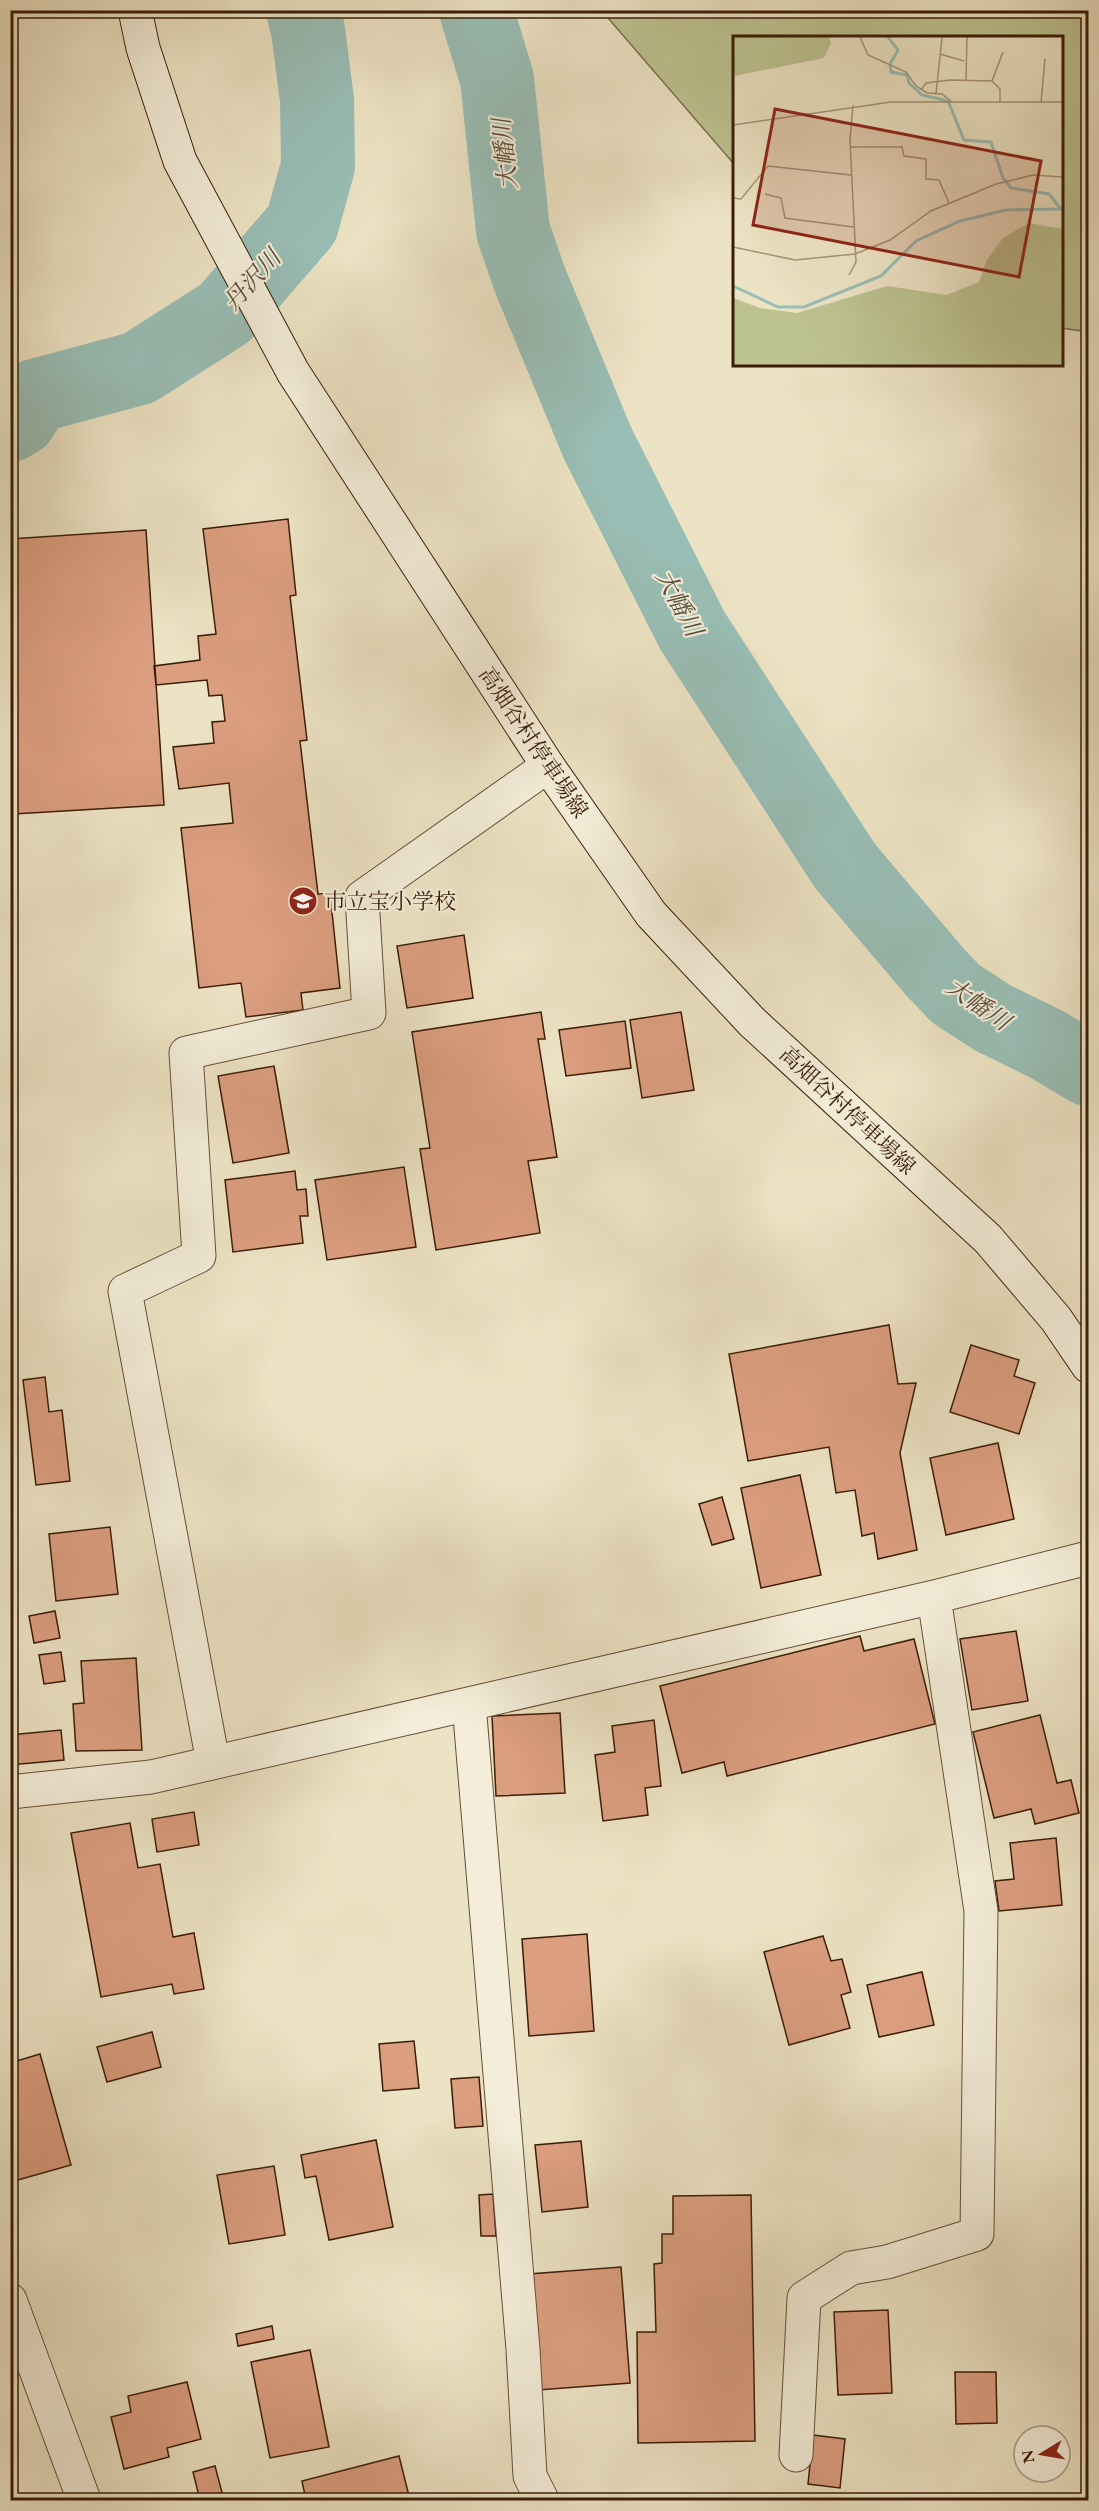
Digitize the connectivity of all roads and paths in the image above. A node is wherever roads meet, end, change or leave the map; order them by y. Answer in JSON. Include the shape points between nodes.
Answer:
{"nodes":[{"id":1,"x":135,"y":10,"type":"edge"},
{"id":2,"x":548,"y":766,"type":"junction"},
{"id":3,"x":1089,"y":1366,"type":"edge"},
{"id":4,"x":1089,"y":1558,"type":"edge"},
{"id":5,"x":934,"y":1597,"type":"junction"},
{"id":6,"x":469,"y":1704,"type":"junction"},
{"id":7,"x":213,"y":1762,"type":"junction"},
{"id":8,"x":10,"y":1792,"type":"edge"},
{"id":9,"x":10,"y":2300,"type":"edge"},
{"id":10,"x":796,"y":2455,"type":"dead end"},
{"id":11,"x":84,"y":2500,"type":"edge"},
{"id":12,"x":542,"y":2500,"type":"edge"}],
"edges":[{"from":1,"to":2,"type":"street","name":"高畑谷村停車場線","via":[[143,48],[180,161],[293,372]]},
{"from":2,"to":3,"type":"street","name":"高畑谷村停車場線","via":[[651,914],[752,1022],[988,1239],[1056,1319]]},
{"from":2,"to":7,"type":"street","via":[[362,897],[369,1013],[186,1053],[199,1256],[125,1291]]},
{"from":4,"to":5,"type":"street"},
{"from":5,"to":6,"type":"street"},
{"from":5,"to":10,"type":"street","via":[[981,1911],[977,2234],[887,2262],[851,2268],[804,2298]]},
{"from":6,"to":7,"type":"street"},
{"from":6,"to":12,"type":"street","via":[[523,2349],[530,2476]]},
{"from":7,"to":8,"type":"street","via":[[151,1777]]},
{"from":9,"to":11,"type":"street"}]}
